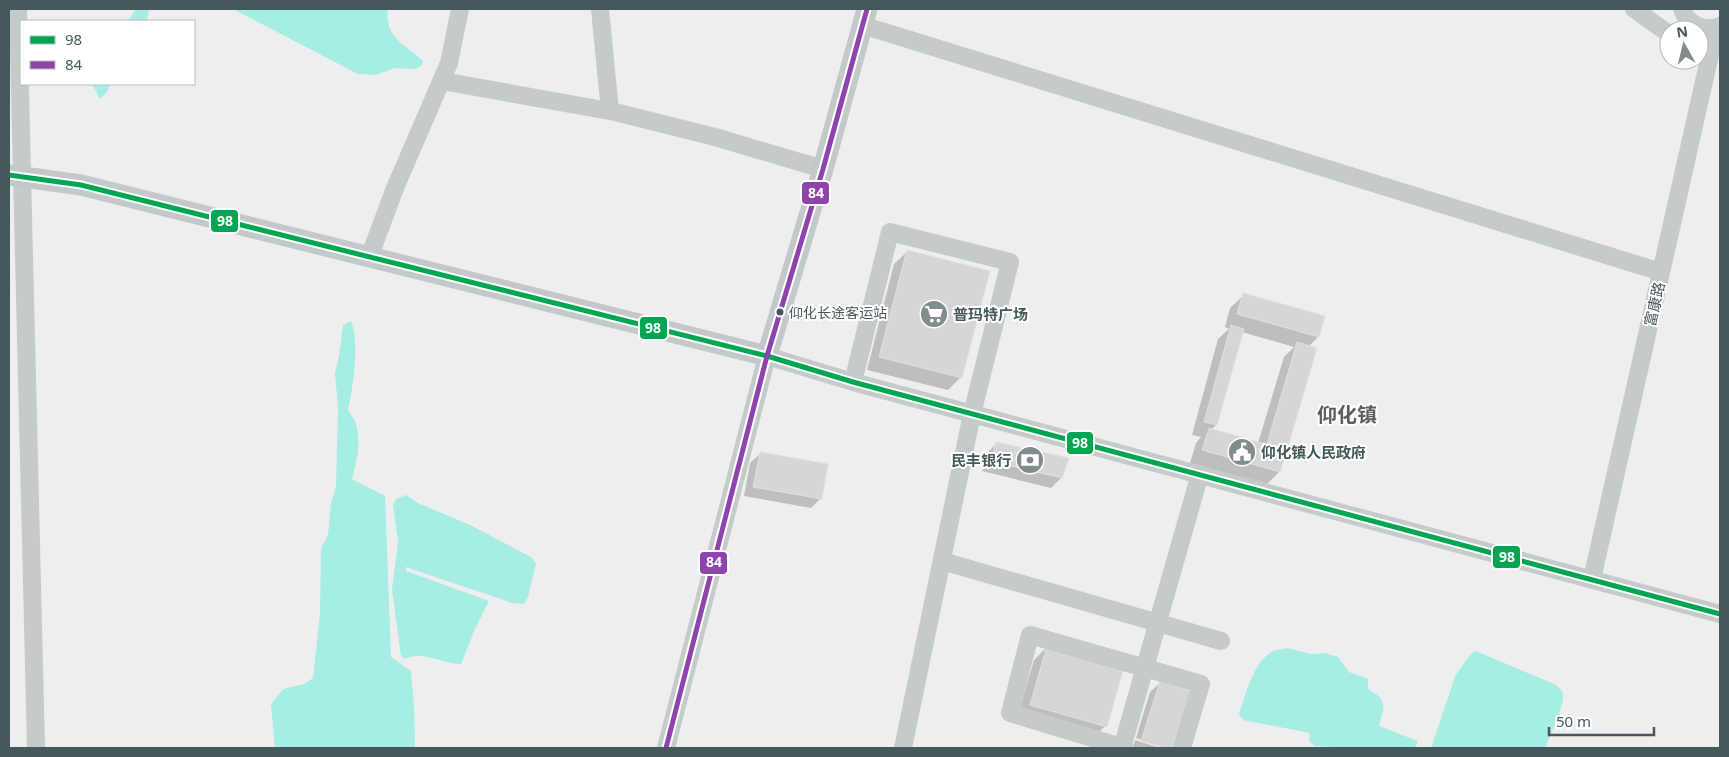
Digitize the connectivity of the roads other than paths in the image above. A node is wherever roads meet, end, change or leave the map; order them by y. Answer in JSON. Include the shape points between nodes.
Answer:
{"nodes":[{"id":1,"x":18,"y":9,"type":"edge"},
{"id":2,"x":460,"y":9,"type":"edge"},
{"id":3,"x":600,"y":9,"type":"edge"},
{"id":4,"x":1634,"y":9,"type":"edge"},
{"id":5,"x":1682,"y":9,"type":"edge"},
{"id":6,"x":864,"y":17,"type":"edge"},
{"id":7,"x":1659,"y":27,"type":"edge"},
{"id":8,"x":1717,"y":28,"type":"edge"},
{"id":9,"x":1709,"y":46,"type":"edge"},
{"id":10,"x":1702,"y":70,"type":"edge"},
{"id":11,"x":442,"y":80,"type":"junction"},
{"id":12,"x":610,"y":112,"type":"junction"},
{"id":13,"x":823,"y":169,"type":"junction"},
{"id":14,"x":15,"y":175,"type":"edge"},
{"id":15,"x":369,"y":258,"type":"junction"},
{"id":16,"x":1661,"y":272,"type":"junction"},
{"id":17,"x":767,"y":356,"type":"junction"},
{"id":18,"x":853,"y":382,"type":"junction"},
{"id":19,"x":972,"y":414,"type":"junction"},
{"id":20,"x":1200,"y":474,"type":"junction"},
{"id":21,"x":942,"y":561,"type":"junction"},
{"id":22,"x":1592,"y":579,"type":"junction"},
{"id":23,"x":1720,"y":614,"type":"edge"},
{"id":24,"x":1158,"y":622,"type":"junction"},
{"id":25,"x":1221,"y":641,"type":"dead end"},
{"id":26,"x":1145,"y":668,"type":"junction"},
{"id":27,"x":36,"y":748,"type":"edge"},
{"id":28,"x":666,"y":748,"type":"edge"},
{"id":29,"x":903,"y":748,"type":"edge"},
{"id":30,"x":1123,"y":748,"type":"edge"},
{"id":31,"x":1182,"y":748,"type":"edge"}],
"edges":[{"from":1,"to":14,"type":"street"},
{"from":2,"to":11,"type":"street","via":[[449,63]]},
{"from":3,"to":12,"type":"street"},
{"from":4,"to":7,"type":"street"},
{"from":5,"to":8,"type":"street","via":[[1690,22],[1701,28]]},
{"from":6,"to":13,"type":"main road"},
{"from":6,"to":16,"type":"street"},
{"from":8,"to":9,"type":"street","name":"富康路"},
{"from":10,"to":16,"type":"street","name":"富康路"},
{"from":11,"to":12,"type":"street"},
{"from":11,"to":15,"type":"street","via":[[395,188]]},
{"from":12,"to":13,"type":"street","via":[[715,137]]},
{"from":13,"to":17,"type":"main road"},
{"from":14,"to":15,"type":"main road","via":[[81,185]]},
{"from":14,"to":27,"type":"street"},
{"from":15,"to":17,"type":"main road"},
{"from":16,"to":22,"type":"street","name":"富康路"},
{"from":17,"to":18,"type":"street"},
{"from":17,"to":28,"type":"street"},
{"from":18,"to":19,"type":"street"},
{"from":18,"to":19,"type":"street","via":[[890,232],[1010,262]]},
{"from":19,"to":20,"type":"street"},
{"from":19,"to":21,"type":"street"},
{"from":20,"to":22,"type":"street"},
{"from":20,"to":24,"type":"street"},
{"from":21,"to":24,"type":"street"},
{"from":21,"to":29,"type":"street"},
{"from":22,"to":23,"type":"street"},
{"from":24,"to":25,"type":"street"},
{"from":24,"to":26,"type":"street"},
{"from":26,"to":30,"type":"street"},
{"from":26,"to":30,"type":"street","via":[[1030,635],[1010,713]]},
{"from":26,"to":31,"type":"street","via":[[1201,684]]}]}
